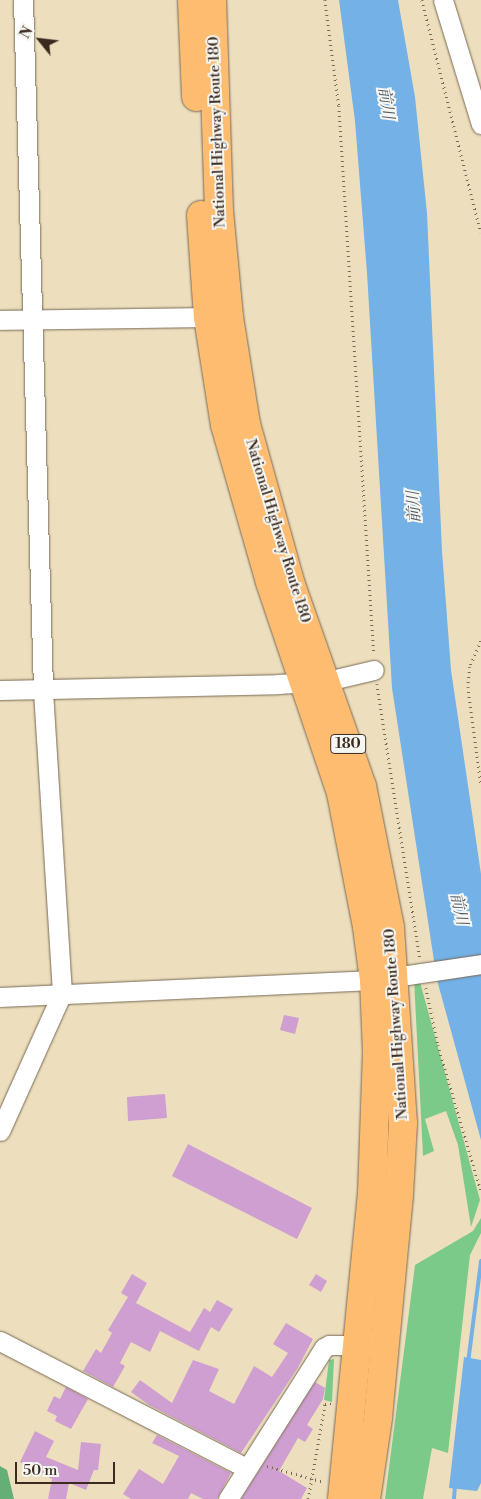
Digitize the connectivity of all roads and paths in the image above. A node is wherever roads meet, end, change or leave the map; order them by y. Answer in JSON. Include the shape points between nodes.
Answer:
{"nodes":[{"id":1,"x":23,"y":0,"type":"edge"},
{"id":2,"x":192,"y":0,"type":"edge"},
{"id":3,"x":212,"y":0,"type":"edge"},
{"id":4,"x":326,"y":0,"type":"edge"},
{"id":5,"x":422,"y":0,"type":"edge"},
{"id":6,"x":443,"y":0,"type":"edge"},
{"id":7,"x":481,"y":124,"type":"edge"},
{"id":8,"x":481,"y":233,"type":"edge"},
{"id":9,"x":218,"y":317,"type":"junction"},
{"id":10,"x":32,"y":319,"type":"junction"},
{"id":11,"x":0,"y":320,"type":"edge"},
{"id":12,"x":481,"y":641,"type":"edge"},
{"id":13,"x":374,"y":670,"type":"junction"},
{"id":14,"x":315,"y":681,"type":"junction"},
{"id":15,"x":43,"y":689,"type":"junction"},
{"id":16,"x":0,"y":690,"type":"edge"},
{"id":17,"x":481,"y":784,"type":"edge"},
{"id":18,"x":481,"y":964,"type":"edge"},
{"id":19,"x":426,"y":972,"type":"junction"},
{"id":20,"x":384,"y":979,"type":"junction"},
{"id":21,"x":62,"y":993,"type":"junction"},
{"id":22,"x":0,"y":997,"type":"edge"},
{"id":23,"x":0,"y":1131,"type":"edge"},
{"id":24,"x":481,"y":1191,"type":"edge"},
{"id":25,"x":0,"y":1341,"type":"edge"},
{"id":26,"x":357,"y":1344,"type":"junction"},
{"id":27,"x":385,"y":1347,"type":"junction"},
{"id":28,"x":337,"y":1404,"type":"dead end"},
{"id":29,"x":249,"y":1464,"type":"junction"},
{"id":30,"x":312,"y":1480,"type":"junction"},
{"id":31,"x":336,"y":1491,"type":"edge"},
{"id":32,"x":228,"y":1499,"type":"edge"},
{"id":33,"x":308,"y":1499,"type":"edge"},
{"id":34,"x":366,"y":1499,"type":"edge"}],
"edges":[{"from":1,"to":10,"type":"street"},
{"from":2,"to":9,"type":"highway","name":"National Highway Route 180","number":"180"},
{"from":3,"to":9,"type":"highway","name":"National Highway Route 180","number":"180","via":[[219,211]]},
{"from":4,"to":13,"type":"path","via":[[339,106]]},
{"from":5,"to":8,"type":"path"},
{"from":6,"to":7,"type":"street"},
{"from":9,"to":10,"type":"street"},
{"from":9,"to":14,"type":"highway","name":"National Highway Route 180","number":"180","via":[[225,425],[270,582]]},
{"from":10,"to":11,"type":"street"},
{"from":10,"to":15,"type":"street"},
{"from":12,"to":17,"type":"path","via":[[470,667],[468,687]]},
{"from":13,"to":14,"type":"street"},
{"from":13,"to":19,"type":"path"},
{"from":14,"to":15,"type":"street"},
{"from":14,"to":20,"type":"highway","name":"National Highway Route 180","number":"180","via":[[367,927]]},
{"from":15,"to":16,"type":"street"},
{"from":15,"to":21,"type":"street"},
{"from":18,"to":19,"type":"street"},
{"from":19,"to":20,"type":"street"},
{"from":19,"to":24,"type":"path","via":[[438,1045]]},
{"from":20,"to":21,"type":"street"},
{"from":20,"to":26,"type":"highway","name":"National Highway Route 180","number":"180","via":[[377,1051],[372,1192]]},
{"from":20,"to":27,"type":"highway","name":"National Highway Route 180","number":"180","via":[[402,1122]]},
{"from":21,"to":22,"type":"street"},
{"from":21,"to":23,"type":"street"},
{"from":25,"to":29,"type":"street"},
{"from":26,"to":27,"type":"street"},
{"from":26,"to":29,"type":"street","via":[[324,1348]]},
{"from":26,"to":31,"type":"highway","name":"National Highway Route 180","number":"180"},
{"from":27,"to":34,"type":"highway","name":"National Highway Route 180","number":"180"},
{"from":28,"to":30,"type":"path","via":[[325,1404]]},
{"from":29,"to":30,"type":"path"},
{"from":29,"to":32,"type":"street"},
{"from":30,"to":31,"type":"path"},
{"from":30,"to":33,"type":"path"}]}
